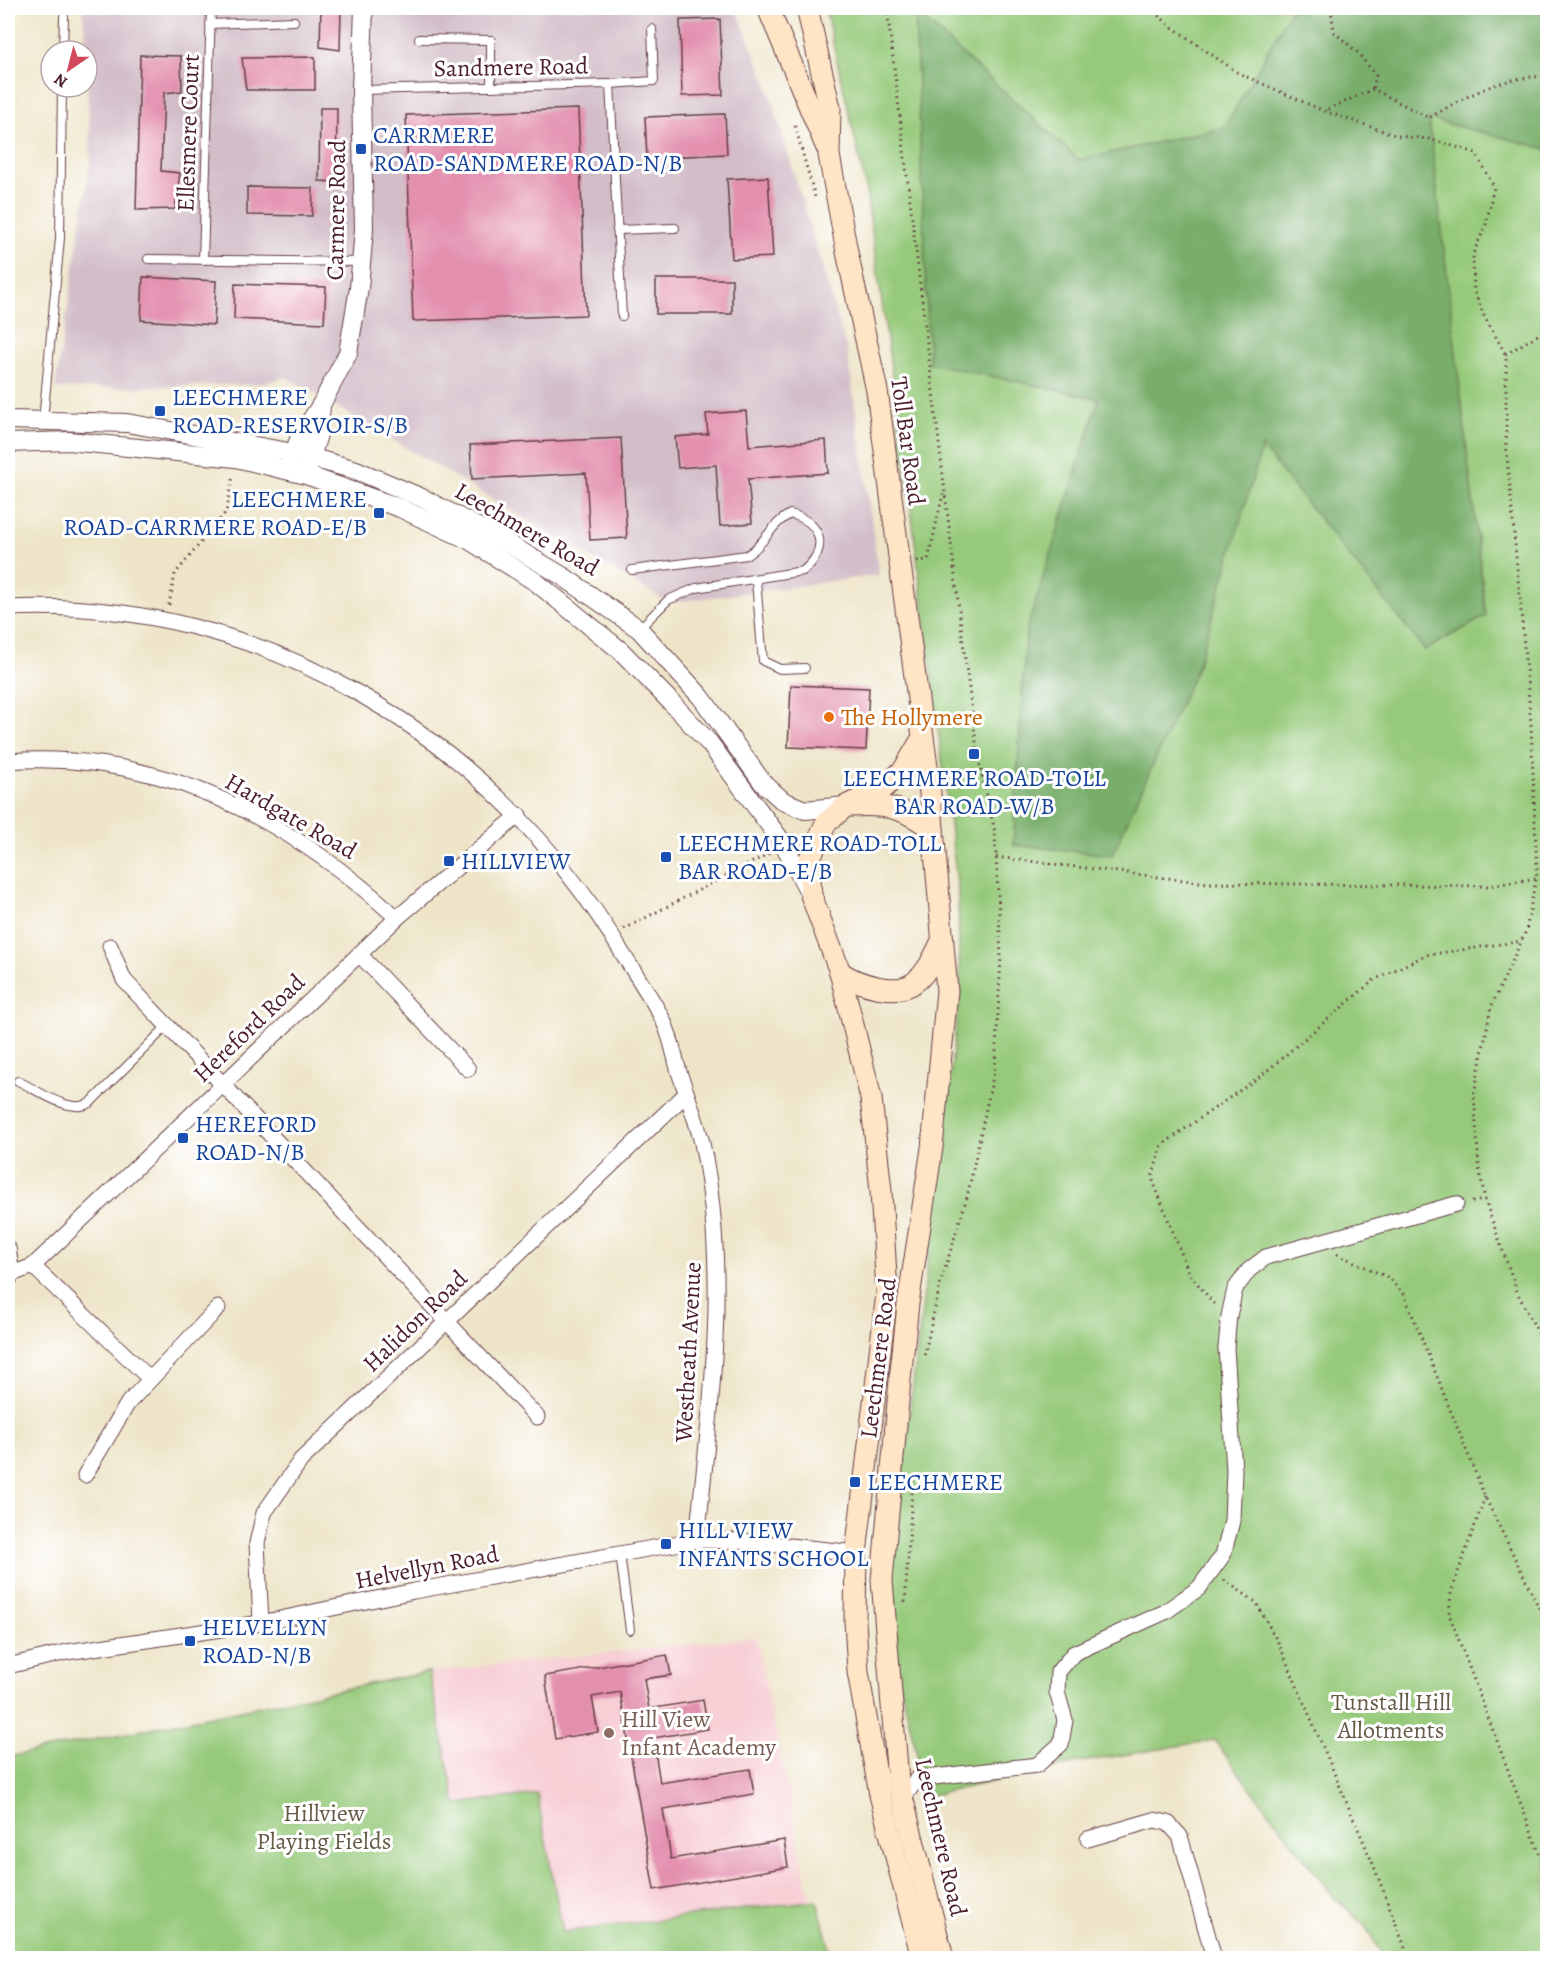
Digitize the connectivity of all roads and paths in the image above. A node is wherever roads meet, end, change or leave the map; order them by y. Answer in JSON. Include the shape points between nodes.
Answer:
{"nodes":[{"id":1,"x":211,"y":8,"type":"edge"},
{"id":2,"x":364,"y":8,"type":"edge"},
{"id":3,"x":768,"y":8,"type":"edge"},
{"id":4,"x":807,"y":8,"type":"edge"},
{"id":5,"x":887,"y":8,"type":"edge"},
{"id":6,"x":1149,"y":8,"type":"edge"},
{"id":7,"x":1331,"y":8,"type":"edge"},
{"id":8,"x":64,"y":17,"type":"dead end"},
{"id":9,"x":294,"y":21,"type":"dead end"},
{"id":10,"x":210,"y":24,"type":"junction"},
{"id":11,"x":652,"y":29,"type":"dead end"},
{"id":12,"x":63,"y":39,"type":"edge"},
{"id":13,"x":420,"y":39,"type":"dead end"},
{"id":14,"x":1548,"y":76,"type":"edge"},
{"id":15,"x":610,"y":84,"type":"junction"},
{"id":16,"x":491,"y":87,"type":"junction"},
{"id":17,"x":1373,"y":89,"type":"junction"},
{"id":18,"x":361,"y":90,"type":"junction"},
{"id":19,"x":62,"y":99,"type":"edge"},
{"id":20,"x":1324,"y":111,"type":"junction"},
{"id":21,"x":793,"y":120,"type":"dead end"},
{"id":22,"x":830,"y":155,"type":"junction"},
{"id":23,"x":818,"y":207,"type":"dead end"},
{"id":24,"x":675,"y":228,"type":"dead end"},
{"id":25,"x":617,"y":230,"type":"junction"},
{"id":26,"x":148,"y":259,"type":"dead end"},
{"id":27,"x":203,"y":260,"type":"junction"},
{"id":28,"x":361,"y":262,"type":"junction"},
{"id":29,"x":622,"y":316,"type":"dead end"},
{"id":30,"x":1548,"y":329,"type":"edge"},
{"id":31,"x":1506,"y":354,"type":"junction"},
{"id":32,"x":8,"y":420,"type":"edge"},
{"id":33,"x":43,"y":421,"type":"junction"},
{"id":34,"x":8,"y":443,"type":"edge"},
{"id":35,"x":236,"y":458,"type":"junction"},
{"id":36,"x":300,"y":464,"type":"junction"},
{"id":37,"x":944,"y":490,"type":"junction"},
{"id":38,"x":900,"y":565,"type":"junction"},
{"id":39,"x":632,"y":570,"type":"dead end"},
{"id":40,"x":756,"y":580,"type":"junction"},
{"id":41,"x":8,"y":608,"type":"edge"},
{"id":42,"x":165,"y":622,"type":"junction"},
{"id":43,"x":639,"y":629,"type":"junction"},
{"id":44,"x":805,"y":668,"type":"dead end"},
{"id":45,"x":923,"y":737,"type":"junction"},
{"id":46,"x":8,"y":761,"type":"edge"},
{"id":47,"x":929,"y":782,"type":"joint"},
{"id":48,"x":846,"y":806,"type":"junction"},
{"id":49,"x":519,"y":815,"type":"junction"},
{"id":50,"x":933,"y":830,"type":"junction"},
{"id":51,"x":785,"y":846,"type":"junction"},
{"id":52,"x":996,"y":857,"type":"junction"},
{"id":53,"x":1536,"y":878,"type":"junction"},
{"id":54,"x":811,"y":896,"type":"junction"},
{"id":55,"x":397,"y":918,"type":"junction"},
{"id":56,"x":612,"y":935,"type":"junction"},
{"id":57,"x":943,"y":938,"type":"junction"},
{"id":58,"x":1522,"y":941,"type":"junction"},
{"id":59,"x":110,"y":946,"type":"dead end"},
{"id":60,"x":359,"y":954,"type":"junction"},
{"id":61,"x":840,"y":972,"type":"junction"},
{"id":62,"x":167,"y":1026,"type":"junction"},
{"id":63,"x":468,"y":1069,"type":"dead end"},
{"id":64,"x":18,"y":1081,"type":"dead end"},
{"id":65,"x":222,"y":1086,"type":"junction"},
{"id":66,"x":686,"y":1094,"type":"junction"},
{"id":67,"x":1456,"y":1204,"type":"dead end"},
{"id":68,"x":1312,"y":1245,"type":"junction"},
{"id":69,"x":8,"y":1248,"type":"edge"},
{"id":70,"x":33,"y":1266,"type":"junction"},
{"id":71,"x":10,"y":1278,"type":"edge"},
{"id":72,"x":218,"y":1308,"type":"dead end"},
{"id":73,"x":1228,"y":1322,"type":"junction"},
{"id":74,"x":447,"y":1323,"type":"junction"},
{"id":75,"x":1548,"y":1352,"type":"edge"},
{"id":76,"x":923,"y":1362,"type":"dead end"},
{"id":77,"x":150,"y":1379,"type":"junction"},
{"id":78,"x":537,"y":1417,"type":"dead end"},
{"id":79,"x":913,"y":1474,"type":"dead end"},
{"id":80,"x":85,"y":1475,"type":"dead end"},
{"id":81,"x":1485,"y":1497,"type":"junction"},
{"id":82,"x":697,"y":1540,"type":"junction"},
{"id":83,"x":856,"y":1553,"type":"junction"},
{"id":84,"x":883,"y":1553,"type":"junction"},
{"id":85,"x":620,"y":1554,"type":"junction"},
{"id":86,"x":1211,"y":1570,"type":"junction"},
{"id":87,"x":904,"y":1612,"type":"dead end"},
{"id":88,"x":261,"y":1623,"type":"junction"},
{"id":89,"x":1548,"y":1626,"type":"edge"},
{"id":90,"x":630,"y":1630,"type":"dead end"},
{"id":91,"x":8,"y":1666,"type":"edge"},
{"id":92,"x":902,"y":1801,"type":"junction"},
{"id":93,"x":1088,"y":1839,"type":"dead end"},
{"id":94,"x":1548,"y":1876,"type":"edge"},
{"id":95,"x":922,"y":1959,"type":"edge"},
{"id":96,"x":943,"y":1959,"type":"edge"},
{"id":97,"x":1214,"y":1959,"type":"edge"},
{"id":98,"x":1410,"y":1959,"type":"edge"}],
"edges":[{"from":1,"to":10,"type":"lane","name":"Ellesmere Court"},
{"from":2,"to":18,"type":"street","name":"Carmere Road"},
{"from":3,"to":22,"type":"main road","name":"Toll Bar Road"},
{"from":4,"to":22,"type":"main road","name":"Toll Bar Road","via":[[830,108]]},
{"from":5,"to":37,"type":"path"},
{"from":6,"to":20,"type":"path","via":[[1238,73]]},
{"from":7,"to":17,"type":"path","via":[[1334,32],[1376,76]]},
{"from":8,"to":12,"type":"lane"},
{"from":9,"to":10,"type":"lane"},
{"from":10,"to":27,"type":"lane","name":"Ellesmere Court"},
{"from":11,"to":15,"type":"lane","via":[[654,81]]},
{"from":13,"to":16,"type":"lane","via":[[491,40]]},
{"from":14,"to":17,"type":"path","via":[[1526,75],[1468,95],[1429,118]]},
{"from":15,"to":16,"type":"lane","name":"Sandmere Road"},
{"from":15,"to":25,"type":"lane","name":"Sandmere Road"},
{"from":16,"to":18,"type":"lane","name":"Sandmere Road"},
{"from":17,"to":20,"type":"path"},
{"from":18,"to":28,"type":"street","name":"Carmere Road"},
{"from":19,"to":33,"type":"lane","via":[[60,238]]},
{"from":20,"to":31,"type":"path","via":[[1398,136],[1430,139],[1476,153],[1494,187],[1486,224],[1473,254],[1474,290]]},
{"from":21,"to":23,"type":"path"},
{"from":22,"to":38,"type":"main road","name":"Toll Bar Road","via":[[877,391]]},
{"from":24,"to":25,"type":"lane"},
{"from":25,"to":29,"type":"lane","name":"Sandmere Road"},
{"from":26,"to":27,"type":"lane"},
{"from":27,"to":28,"type":"lane"},
{"from":28,"to":36,"type":"street","name":"Carmere Road","via":[[348,353],[305,427]]},
{"from":30,"to":31,"type":"path"},
{"from":31,"to":53,"type":"path","via":[[1506,443],[1532,724]]},
{"from":32,"to":33,"type":"street","name":"Leechmere Road"},
{"from":33,"to":36,"type":"street","name":"Leechmere Road","via":[[127,423]]},
{"from":34,"to":35,"type":"street","name":"Leechmere Road","via":[[69,441]]},
{"from":35,"to":36,"type":"street","name":"Leechmere Road"},
{"from":35,"to":42,"type":"path","via":[[226,512],[175,574]]},
{"from":36,"to":43,"type":"street","name":"Leechmere Road","via":[[356,470],[403,490],[488,532]]},
{"from":36,"to":51,"type":"street","name":"Leechmere Road","via":[[459,536],[536,582],[621,651],[670,700],[710,744]]},
{"from":37,"to":38,"type":"path","via":[[928,560]]},
{"from":37,"to":52,"type":"path","via":[[978,757]]},
{"from":38,"to":45,"type":"main road","name":"Toll Bar Road"},
{"from":39,"to":40,"type":"lane","via":[[747,555],[758,548],[778,520],[790,514],[805,518],[815,527],[820,545],[816,560],[803,571]]},
{"from":40,"to":43,"type":"lane","via":[[696,588],[668,600]]},
{"from":40,"to":44,"type":"lane","via":[[763,661],[780,669]]},
{"from":41,"to":42,"type":"street","name":"Westheath Avenue","via":[[135,615]]},
{"from":42,"to":49,"type":"street","name":"Westheath Avenue","via":[[247,643],[346,687],[398,716],[444,749]]},
{"from":43,"to":48,"type":"street","name":"Leechmere Road","via":[[701,697],[763,783],[783,801],[805,810]]},
{"from":45,"to":47,"type":"main road","name":"Toll Bar Road"},
{"from":45,"to":48,"type":"main road","via":[[904,769],[884,788]]},
{"from":46,"to":55,"type":"street","name":"Hardgate Road","via":[[87,764],[159,774],[229,800],[356,880]]},
{"from":47,"to":50,"type":"main road","name":"Leechmere Road"},
{"from":48,"to":50,"type":"main road","name":"Leechmere Road","via":[[874,804],[901,809]]},
{"from":48,"to":54,"type":"main road","via":[[826,823],[808,860]]},
{"from":49,"to":55,"type":"street","name":"Hereford Road"},
{"from":49,"to":56,"type":"street","name":"Westheath Avenue","via":[[564,867]]},
{"from":50,"to":57,"type":"main road","name":"Leechmere Road"},
{"from":51,"to":54,"type":"street","name":"Leechmere Road"},
{"from":51,"to":56,"type":"path"},
{"from":52,"to":53,"type":"path","via":[[1208,883],[1490,886]]},
{"from":52,"to":76,"type":"path","via":[[1001,957],[995,1067],[967,1197],[940,1285]]},
{"from":53,"to":58,"type":"path"},
{"from":54,"to":61,"type":"main road","name":"Leechmere Road"},
{"from":55,"to":60,"type":"street","name":"Hereford Road"},
{"from":56,"to":66,"type":"street","name":"Westheath Avenue","via":[[664,1022]]},
{"from":57,"to":61,"type":"main road","via":[[928,969],[913,984],[884,989],[852,981]]},
{"from":57,"to":84,"type":"main road","name":"Leechmere Road","via":[[947,991],[932,1148],[908,1304]]},
{"from":58,"to":73,"type":"path","via":[[1426,955],[1374,980],[1262,1075],[1162,1145],[1152,1178],[1190,1273]]},
{"from":58,"to":75,"type":"path","via":[[1491,1007],[1474,1095],[1485,1200],[1518,1294]]},
{"from":59,"to":62,"type":"street","via":[[124,980]]},
{"from":60,"to":63,"type":"street"},
{"from":60,"to":65,"type":"street","name":"Hereford Road"},
{"from":61,"to":83,"type":"main road","name":"Leechmere Road","via":[[870,1098],[887,1293]]},
{"from":62,"to":64,"type":"lane","via":[[82,1108],[69,1106]]},
{"from":62,"to":65,"type":"street"},
{"from":65,"to":70,"type":"street","name":"Hereford Road"},
{"from":65,"to":74,"type":"street"},
{"from":66,"to":74,"type":"street","name":"Halidon Road"},
{"from":66,"to":82,"type":"street","name":"Westheath Avenue","via":[[701,1140],[712,1203],[716,1263],[717,1320]]},
{"from":67,"to":68,"type":"street"},
{"from":68,"to":73,"type":"street","via":[[1266,1257],[1249,1270],[1235,1289]]},
{"from":68,"to":81,"type":"path","via":[[1387,1277],[1404,1294]]},
{"from":69,"to":71,"type":"street"},
{"from":70,"to":71,"type":"street","name":"Hereford Road"},
{"from":70,"to":77,"type":"street"},
{"from":72,"to":77,"type":"street"},
{"from":73,"to":86,"type":"street","via":[[1226,1348],[1234,1470],[1232,1521],[1223,1555]]},
{"from":74,"to":78,"type":"street"},
{"from":74,"to":88,"type":"street","name":"Halidon Road","via":[[301,1460],[264,1513],[257,1543]]},
{"from":77,"to":80,"type":"street","via":[[128,1403]]},
{"from":79,"to":87,"type":"path"},
{"from":81,"to":89,"type":"path"},
{"from":81,"to":94,"type":"path","via":[[1451,1592],[1449,1614]]},
{"from":82,"to":83,"type":"street","name":"Helvellyn Road"},
{"from":82,"to":85,"type":"street","name":"Helvellyn Road"},
{"from":83,"to":84,"type":"main road"},
{"from":83,"to":95,"type":"main road","name":"Leechmere Road","via":[[858,1672],[880,1795]]},
{"from":84,"to":92,"type":"main road","name":"Leechmere Road","via":[[883,1612]]},
{"from":85,"to":88,"type":"street","name":"Helvellyn Road"},
{"from":85,"to":90,"type":"lane"},
{"from":86,"to":92,"type":"street","via":[[1198,1588],[1166,1612],[1074,1653],[1059,1672],[1057,1692],[1065,1720],[1060,1744],[1037,1765],[918,1779]]},
{"from":86,"to":98,"type":"path","via":[[1256,1602],[1280,1644]]},
{"from":88,"to":91,"type":"street","name":"Helvellyn Road","via":[[67,1652]]},
{"from":92,"to":96,"type":"main road","name":"Leechmere Road"},
{"from":93,"to":97,"type":"street","via":[[1154,1820],[1168,1823],[1180,1836]]}]}
